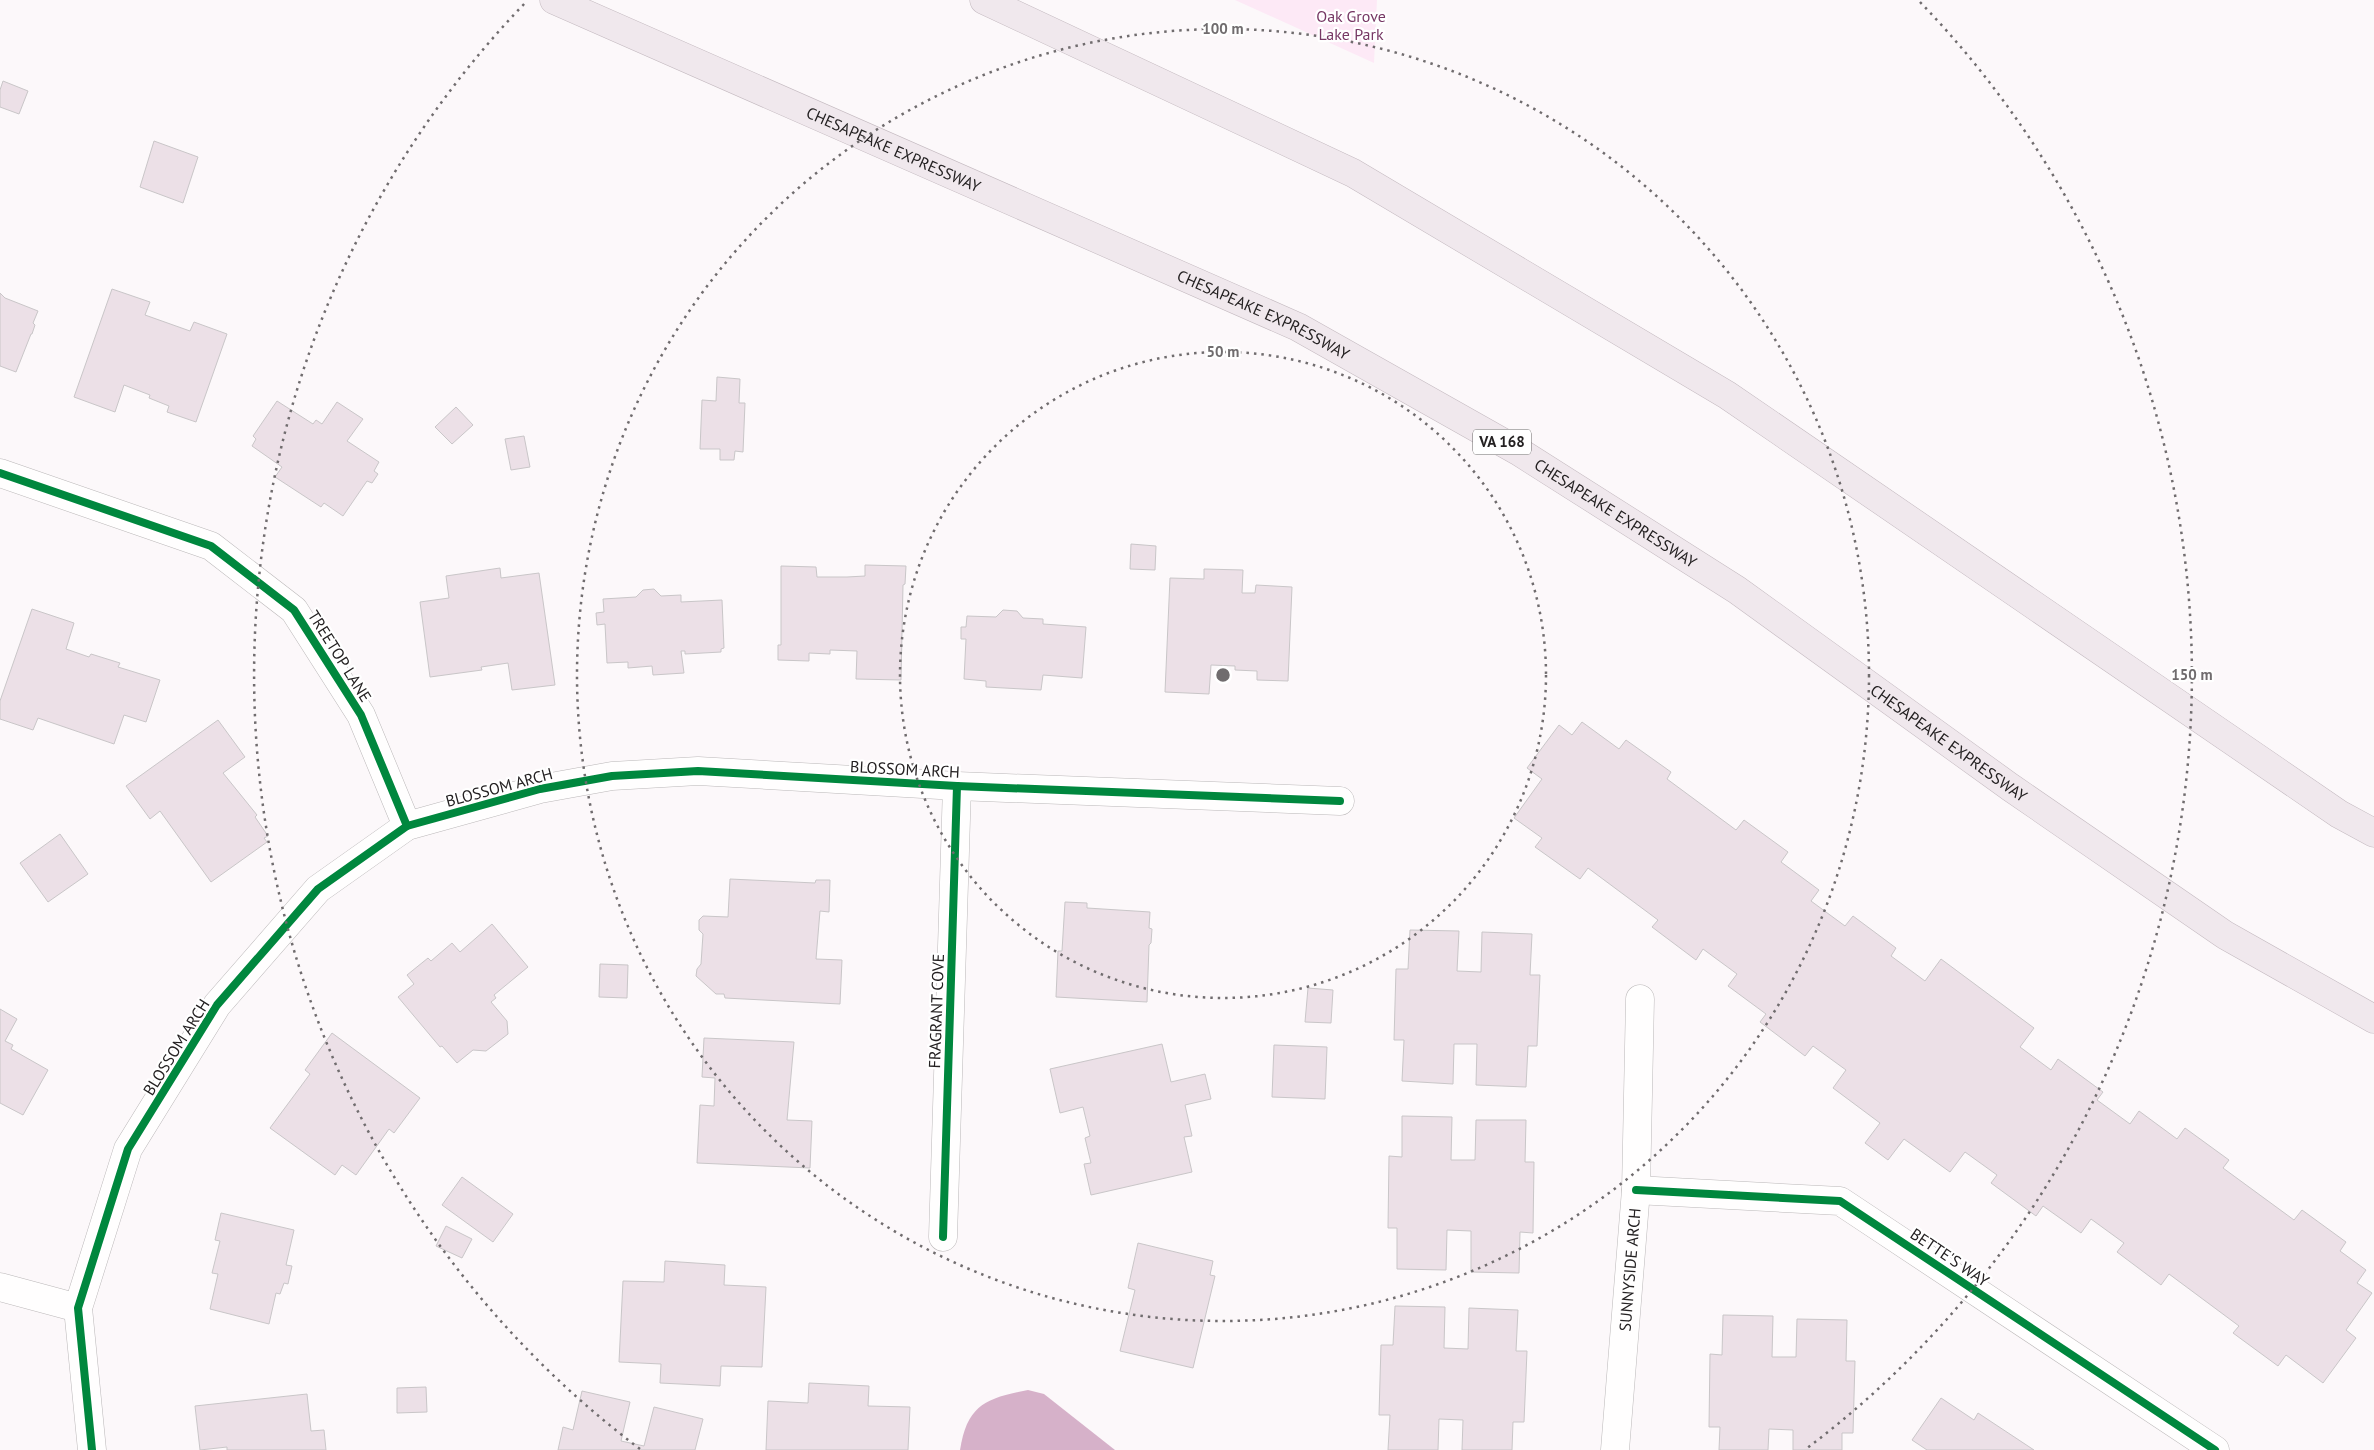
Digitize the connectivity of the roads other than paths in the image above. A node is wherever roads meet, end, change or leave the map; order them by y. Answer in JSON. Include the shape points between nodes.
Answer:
{"nodes":[{"id":1,"x":554,"y":0,"type":"edge"},
{"id":2,"x":984,"y":0,"type":"edge"},
{"id":3,"x":0,"y":472,"type":"edge"},
{"id":4,"x":957,"y":786,"type":"junction"},
{"id":5,"x":1340,"y":801,"type":"dead end"},
{"id":6,"x":406,"y":826,"type":"junction"},
{"id":7,"x":2374,"y":833,"type":"edge"},
{"id":8,"x":1640,"y":999,"type":"dead end"},
{"id":9,"x":2374,"y":1019,"type":"edge"},
{"id":10,"x":1636,"y":1190,"type":"junction"},
{"id":11,"x":943,"y":1237,"type":"dead end"},
{"id":12,"x":0,"y":1287,"type":"edge"},
{"id":13,"x":78,"y":1308,"type":"junction"},
{"id":14,"x":92,"y":1450,"type":"edge"},
{"id":15,"x":1615,"y":1450,"type":"edge"},
{"id":16,"x":2215,"y":1450,"type":"edge"}],
"edges":[{"from":1,"to":9,"type":"highway","name":"CHESAPEAKE EXPRESSWAY","number":"VA 168","via":[[1298,327],[1518,451],[1737,590],[2010,787],[2218,929]]},
{"from":2,"to":7,"type":"highway","via":[[1353,173],[1727,395],[2339,814]]},
{"from":3,"to":6,"type":"street","name":"TREETOP LANE","via":[[211,546],[294,610],[361,715]]},
{"from":4,"to":5,"type":"street","name":"BLOSSOM ARCH"},
{"from":4,"to":6,"type":"street","name":"BLOSSOM ARCH","via":[[698,771],[612,776],[540,789]]},
{"from":4,"to":11,"type":"street","name":"FRAGRANT COVE"},
{"from":6,"to":13,"type":"street","name":"BLOSSOM ARCH","via":[[318,889],[217,1005],[128,1149]]},
{"from":8,"to":10,"type":"street","name":"SUNNYSIDE ARCH"},
{"from":10,"to":15,"type":"street","name":"SUNNYSIDE ARCH"},
{"from":10,"to":16,"type":"street","name":"BETTE'S WAY","via":[[1840,1201]]},
{"from":12,"to":13,"type":"street"},
{"from":13,"to":14,"type":"street","name":"BLOSSOM ARCH"}]}
